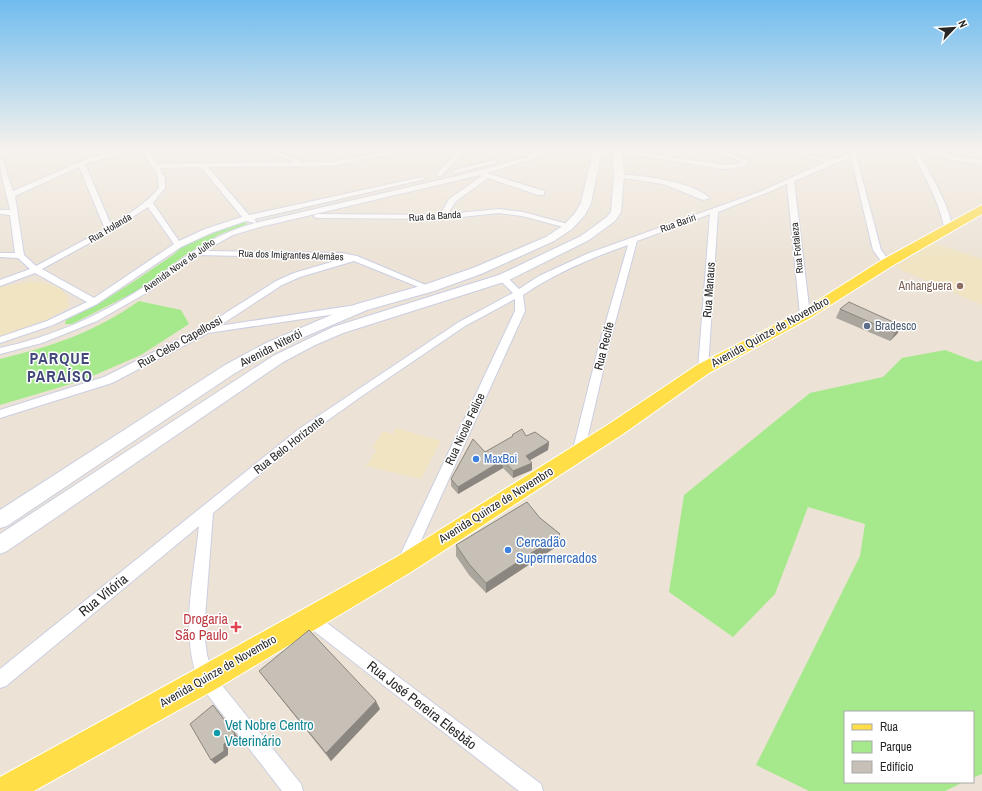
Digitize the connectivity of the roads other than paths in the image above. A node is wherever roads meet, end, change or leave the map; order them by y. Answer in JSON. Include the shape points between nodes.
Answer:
{"nodes":[{"id":1,"x":6,"y":187,"type":"edge"},
{"id":2,"x":29,"y":187,"type":"edge"},
{"id":3,"x":92,"y":187,"type":"edge"},
{"id":4,"x":162,"y":187,"type":"edge"},
{"id":5,"x":221,"y":187,"type":"edge"},
{"id":6,"x":386,"y":187,"type":"edge"},
{"id":7,"x":427,"y":187,"type":"edge"},
{"id":8,"x":469,"y":187,"type":"edge"},
{"id":9,"x":522,"y":187,"type":"edge"},
{"id":10,"x":590,"y":187,"type":"edge"},
{"id":11,"x":619,"y":187,"type":"edge"},
{"id":12,"x":685,"y":187,"type":"edge"},
{"id":13,"x":772,"y":187,"type":"edge"},
{"id":14,"x":791,"y":187,"type":"edge"},
{"id":15,"x":861,"y":187,"type":"edge"},
{"id":16,"x":933,"y":187,"type":"edge"},
{"id":17,"x":541,"y":193,"type":"dead end"},
{"id":18,"x":11,"y":195,"type":"junction"},
{"id":19,"x":706,"y":198,"type":"dead end"},
{"id":20,"x":149,"y":203,"type":"junction"},
{"id":21,"x":982,"y":209,"type":"edge"},
{"id":22,"x":714,"y":210,"type":"junction"},
{"id":23,"x":0,"y":212,"type":"edge"},
{"id":24,"x":14,"y":213,"type":"junction"},
{"id":25,"x":945,"y":213,"type":"junction"},
{"id":26,"x":300,"y":216,"type":"junction"},
{"id":27,"x":442,"y":217,"type":"junction"},
{"id":28,"x":247,"y":218,"type":"junction"},
{"id":29,"x":953,"y":224,"type":"junction"},
{"id":30,"x":258,"y":225,"type":"junction"},
{"id":31,"x":566,"y":228,"type":"junction"},
{"id":32,"x":110,"y":229,"type":"junction"},
{"id":33,"x":585,"y":238,"type":"junction"},
{"id":34,"x":550,"y":239,"type":"junction"},
{"id":35,"x":633,"y":240,"type":"junction"},
{"id":36,"x":178,"y":245,"type":"junction"},
{"id":37,"x":564,"y":249,"type":"junction"},
{"id":38,"x":194,"y":253,"type":"junction"},
{"id":39,"x":0,"y":255,"type":"edge"},
{"id":40,"x":20,"y":256,"type":"junction"},
{"id":41,"x":354,"y":258,"type":"junction"},
{"id":42,"x":887,"y":263,"type":"junction"},
{"id":43,"x":35,"y":269,"type":"junction"},
{"id":44,"x":503,"y":278,"type":"junction"},
{"id":45,"x":0,"y":283,"type":"edge"},
{"id":46,"x":429,"y":288,"type":"junction"},
{"id":47,"x":518,"y":294,"type":"junction"},
{"id":48,"x":94,"y":302,"type":"junction"},
{"id":49,"x":362,"y":307,"type":"junction"},
{"id":50,"x":804,"y":315,"type":"junction"},
{"id":51,"x":204,"y":330,"type":"junction"},
{"id":52,"x":0,"y":340,"type":"edge"},
{"id":53,"x":3,"y":351,"type":"edge"},
{"id":54,"x":704,"y":369,"type":"junction"},
{"id":55,"x":0,"y":414,"type":"edge"},
{"id":56,"x":164,"y":414,"type":"junction"},
{"id":57,"x":179,"y":424,"type":"junction"},
{"id":58,"x":578,"y":453,"type":"junction"},
{"id":59,"x":207,"y":511,"type":"junction"},
{"id":60,"x":0,"y":520,"type":"edge"},
{"id":61,"x":0,"y":545,"type":"edge"},
{"id":62,"x":403,"y":565,"type":"junction"},
{"id":63,"x":310,"y":619,"type":"junction"},
{"id":64,"x":206,"y":679,"type":"junction"},
{"id":65,"x":0,"y":680,"type":"edge"},
{"id":66,"x":4,"y":791,"type":"edge"},
{"id":67,"x":294,"y":791,"type":"edge"},
{"id":68,"x":534,"y":791,"type":"edge"}],
"edges":[{"from":1,"to":18,"type":"street"},
{"from":2,"to":18,"type":"street"},
{"from":3,"to":32,"type":"street"},
{"from":4,"to":20,"type":"street","name":"Rua Holanda"},
{"from":5,"to":28,"type":"street"},
{"from":6,"to":28,"type":"street","name":"Avenida Nove de Julho"},
{"from":7,"to":26,"type":"street","name":"Avenida Nove de Julho"},
{"from":8,"to":27,"type":"street","via":[[452,202]]},
{"from":9,"to":17,"type":"street"},
{"from":10,"to":31,"type":"main road","name":"Avenida Niterói","via":[[580,215]]},
{"from":11,"to":33,"type":"main road","name":"Avenida Niterói","via":[[616,212],[611,219]]},
{"from":12,"to":19,"type":"street"},
{"from":13,"to":22,"type":"street","name":"Rua Bariri"},
{"from":14,"to":50,"type":"street","name":"Rua Fortaleza"},
{"from":15,"to":42,"type":"street","via":[[877,250]]},
{"from":16,"to":25,"type":"street"},
{"from":18,"to":24,"type":"street"},
{"from":20,"to":32,"type":"street","name":"Rua Holanda"},
{"from":20,"to":36,"type":"street"},
{"from":21,"to":29,"type":"main road","name":"Avenida Quinze de Novembro"},
{"from":22,"to":35,"type":"street","name":"Rua Bariri"},
{"from":22,"to":54,"type":"street","name":"Rua Manaus"},
{"from":23,"to":24,"type":"street"},
{"from":24,"to":40,"type":"street"},
{"from":25,"to":29,"type":"street"},
{"from":25,"to":29,"type":"street"},
{"from":26,"to":27,"type":"street","name":"Rua da Banda"},
{"from":26,"to":30,"type":"street","name":"Avenida Nove de Julho"},
{"from":27,"to":31,"type":"street","name":"Rua da Banda","via":[[505,211]]},
{"from":28,"to":30,"type":"street"},
{"from":28,"to":36,"type":"street","name":"Avenida Nove de Julho","via":[[208,231]]},
{"from":29,"to":42,"type":"main road","name":"Avenida Quinze de Novembro"},
{"from":30,"to":38,"type":"street","name":"Avenida Nove de Julho","via":[[227,234]]},
{"from":31,"to":33,"type":"main road","via":[[571,236]]},
{"from":31,"to":34,"type":"main road","name":"Avenida Niterói"},
{"from":32,"to":43,"type":"street","name":"Rua Holanda"},
{"from":33,"to":37,"type":"main road","name":"Avenida Niterói"},
{"from":34,"to":37,"type":"main road","via":[[562,242]]},
{"from":34,"to":46,"type":"main road","name":"Avenida Niterói","via":[[477,271]]},
{"from":35,"to":47,"type":"street","name":"Rua Bariri","via":[[564,266]]},
{"from":35,"to":58,"type":"street","name":"Rua Recife"},
{"from":36,"to":48,"type":"street","name":"Avenida Nove de Julho"},
{"from":37,"to":44,"type":"main road","name":"Avenida Niterói"},
{"from":38,"to":41,"type":"street","name":"Rua dos Imigrantes Alemães","via":[[326,254]]},
{"from":38,"to":53,"type":"street","name":"Avenida Nove de Julho","via":[[146,289],[99,317],[45,340]]},
{"from":39,"to":40,"type":"street"},
{"from":40,"to":43,"type":"street"},
{"from":41,"to":46,"type":"street","name":"Rua dos Imigrantes Alemães"},
{"from":41,"to":51,"type":"street","name":"Rua Celso Capellossi","via":[[279,283]]},
{"from":42,"to":50,"type":"main road","name":"Avenida Quinze de Novembro"},
{"from":43,"to":45,"type":"street","name":"Rua Holanda"},
{"from":43,"to":48,"type":"street"},
{"from":44,"to":47,"type":"street"},
{"from":44,"to":57,"type":"main road","name":"Avenida Niterói","via":[[338,330],[310,342],[278,359]]},
{"from":46,"to":49,"type":"main road","name":"Avenida Niterói"},
{"from":47,"to":59,"type":"street","name":"Rua Belo Horizonte","via":[[462,324],[355,395],[303,432]]},
{"from":47,"to":62,"type":"street","name":"Rua Nicole Felice","via":[[522,301],[520,311]]},
{"from":48,"to":52,"type":"street","name":"Avenida Nove de Julho","via":[[50,323]]},
{"from":49,"to":51,"type":"street"},
{"from":49,"to":56,"type":"main road","name":"Avenida Niterói","via":[[271,346],[230,369]]},
{"from":50,"to":54,"type":"main road","name":"Avenida Quinze de Novembro"},
{"from":51,"to":55,"type":"street","name":"Rua Celso Capellossi","via":[[108,380]]},
{"from":54,"to":58,"type":"main road","name":"Avenida Quinze de Novembro"},
{"from":56,"to":57,"type":"main road"},
{"from":56,"to":60,"type":"main road","name":"Avenida Niterói"},
{"from":57,"to":61,"type":"main road","name":"Avenida Niterói"},
{"from":58,"to":62,"type":"main road","name":"Avenida Quinze de Novembro"},
{"from":59,"to":64,"type":"street","via":[[196,631],[198,655]]},
{"from":59,"to":65,"type":"street","name":"Rua Vitória"},
{"from":62,"to":63,"type":"main road","name":"Avenida Quinze de Novembro"},
{"from":63,"to":64,"type":"main road","name":"Avenida Quinze de Novembro"},
{"from":63,"to":68,"type":"street","name":"Rua José Pereira Elesbão"},
{"from":64,"to":66,"type":"main road","name":"Avenida Quinze de Novembro"},
{"from":64,"to":67,"type":"street"}]}
